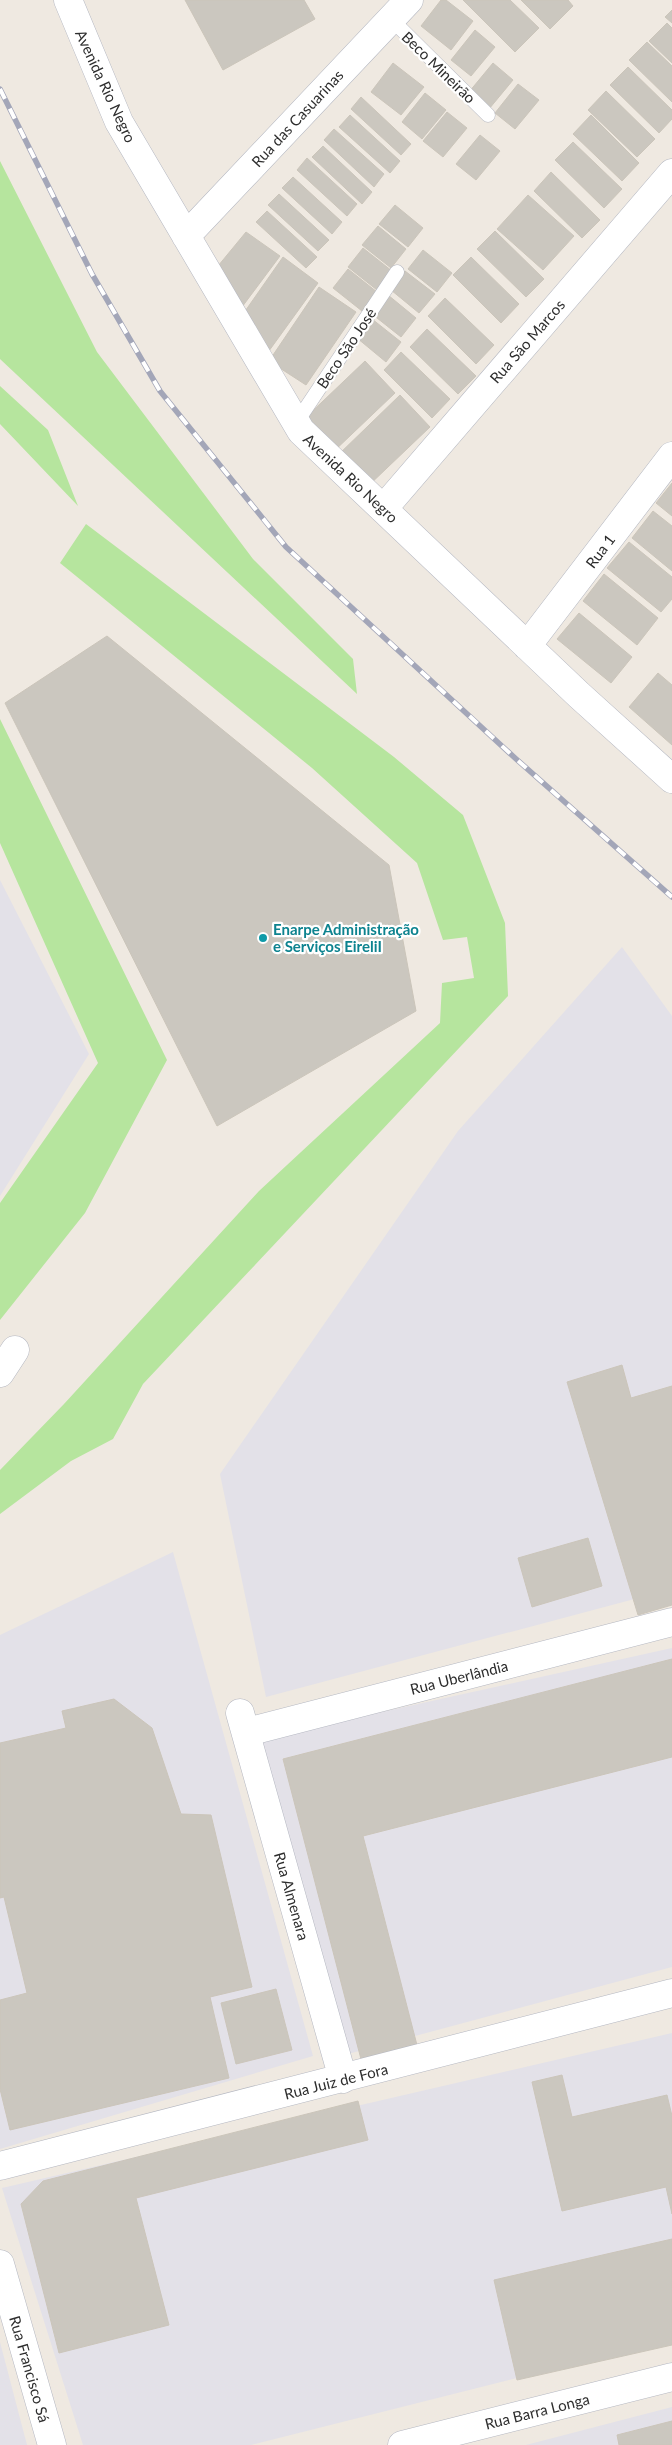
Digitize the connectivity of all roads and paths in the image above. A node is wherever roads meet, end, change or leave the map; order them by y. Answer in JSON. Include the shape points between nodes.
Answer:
{"nodes":[{"id":1,"x":68,"y":0,"type":"edge"},
{"id":2,"x":400,"y":10,"type":"edge"},
{"id":3,"x":488,"y":115,"type":"dead end"},
{"id":4,"x":672,"y":173,"type":"edge"},
{"id":5,"x":186,"y":236,"type":"junction"},
{"id":6,"x":397,"y":272,"type":"dead end"},
{"id":7,"x":296,"y":423,"type":"junction"},
{"id":8,"x":672,"y":456,"type":"edge"},
{"id":9,"x":383,"y":509,"type":"junction"},
{"id":10,"x":527,"y":646,"type":"junction"},
{"id":11,"x":672,"y":779,"type":"edge"},
{"id":12,"x":15,"y":1350,"type":"dead end"},
{"id":13,"x":0,"y":1373,"type":"edge"},
{"id":14,"x":672,"y":1622,"type":"edge"},
{"id":15,"x":243,"y":1722,"type":"joint"},
{"id":16,"x":672,"y":1994,"type":"edge"},
{"id":17,"x":343,"y":2079,"type":"junction"},
{"id":18,"x":0,"y":2166,"type":"edge"},
{"id":19,"x":0,"y":2264,"type":"edge"},
{"id":20,"x":672,"y":2376,"type":"edge"},
{"id":21,"x":52,"y":2445,"type":"edge"},
{"id":22,"x":402,"y":2445,"type":"edge"}],
"edges":[{"from":1,"to":5,"type":"street","name":"Avenida Rio Negro","via":[[119,122]]},
{"from":2,"to":3,"type":"lane","name":"Beco Mineirão"},
{"from":2,"to":5,"type":"street","name":"Rua das Casuarinas"},
{"from":4,"to":9,"type":"street","name":"Rua São Marcos"},
{"from":5,"to":7,"type":"street","name":"Avenida Rio Negro"},
{"from":6,"to":7,"type":"lane","name":"Beco São José"},
{"from":7,"to":9,"type":"street","name":"Avenida Rio Negro"},
{"from":8,"to":10,"type":"street","name":"Rua 1"},
{"from":9,"to":10,"type":"street","name":"Avenida Rio Negro"},
{"from":10,"to":11,"type":"street","name":"Avenida Rio Negro"},
{"from":12,"to":13,"type":"street"},
{"from":14,"to":15,"type":"street","name":"Rua Uberlândia"},
{"from":15,"to":17,"type":"street","name":"Rua Almenara"},
{"from":16,"to":17,"type":"street","name":"Rua Juiz de Fora"},
{"from":17,"to":18,"type":"street","name":"Rua Juiz de Fora"},
{"from":19,"to":21,"type":"street","name":"Rua Francisco Sá"},
{"from":20,"to":22,"type":"street","name":"Rua Barra Longa"}]}
